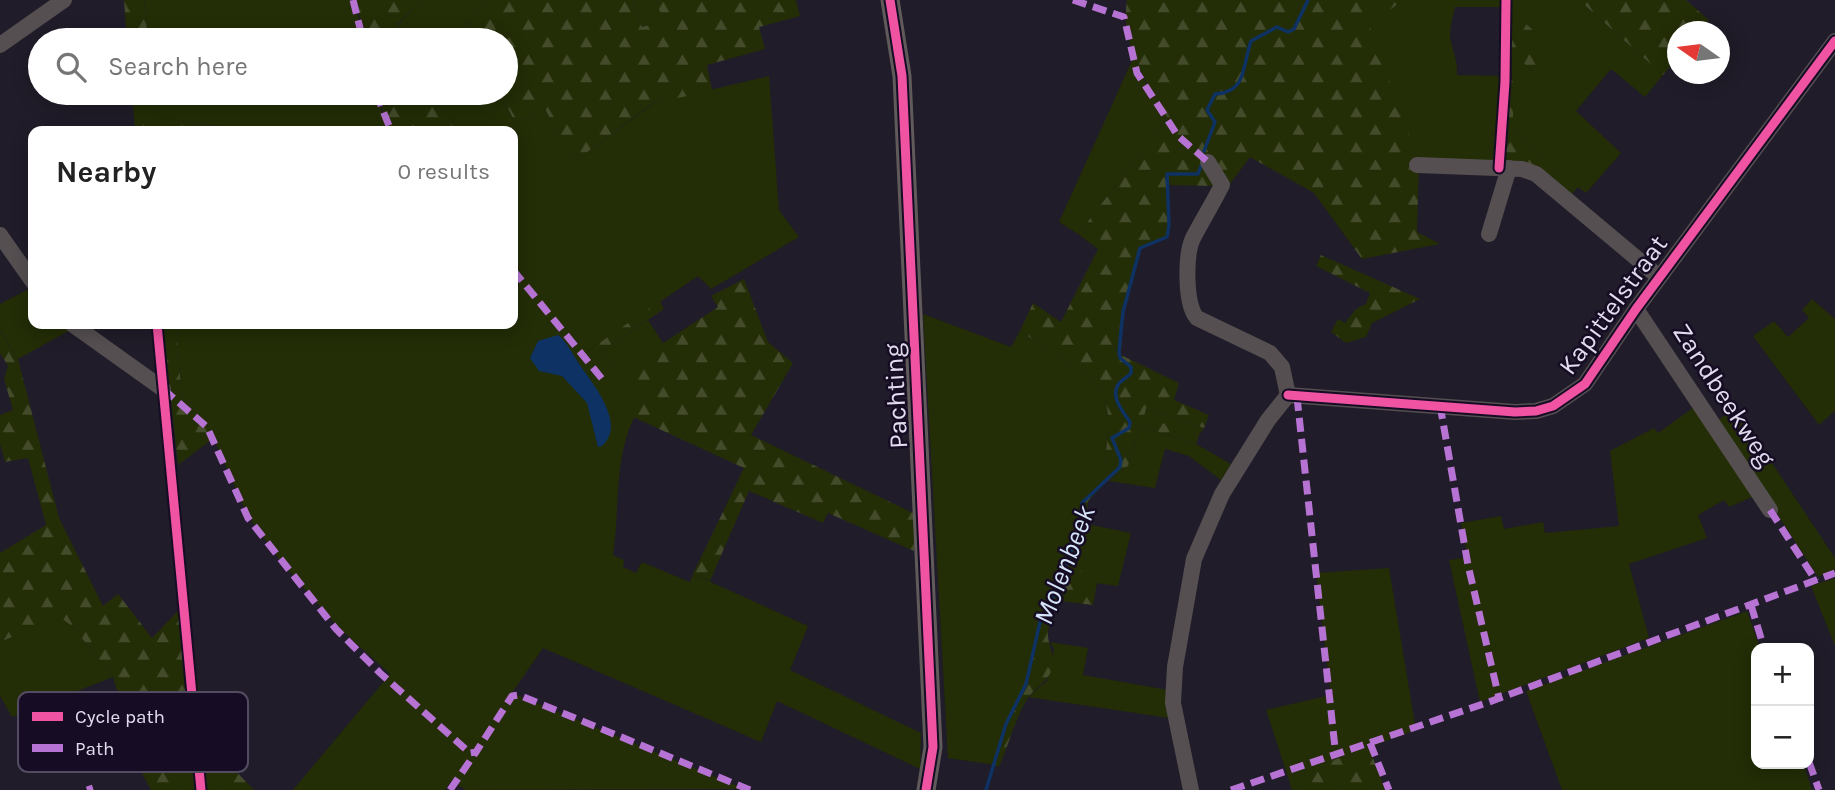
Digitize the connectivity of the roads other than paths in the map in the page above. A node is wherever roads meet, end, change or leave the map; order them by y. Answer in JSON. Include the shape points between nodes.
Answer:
{"nodes":[{"id":1,"x":64,"y":0,"type":"edge"},
{"id":2,"x":890,"y":0,"type":"edge"},
{"id":3,"x":1835,"y":41,"type":"edge"},
{"id":4,"x":0,"y":45,"type":"edge"},
{"id":5,"x":1208,"y":162,"type":"dead end"},
{"id":6,"x":1416,"y":165,"type":"dead end"},
{"id":7,"x":1508,"y":168,"type":"junction"},
{"id":8,"x":1489,"y":234,"type":"dead end"},
{"id":9,"x":0,"y":235,"type":"edge"},
{"id":10,"x":28,"y":275,"type":"edge"},
{"id":11,"x":1659,"y":277,"type":"junction"},
{"id":12,"x":1636,"y":309,"type":"junction"},
{"id":13,"x":79,"y":329,"type":"edge"},
{"id":14,"x":163,"y":389,"type":"dead end"},
{"id":15,"x":1288,"y":395,"type":"junction"},
{"id":16,"x":1770,"y":510,"type":"dead end"},
{"id":17,"x":926,"y":790,"type":"edge"},
{"id":18,"x":1191,"y":790,"type":"edge"}],
"edges":[{"from":1,"to":4,"type":"street"},
{"from":2,"to":17,"type":"main road","name":"Pachting","via":[[902,76],[922,482],[933,747]]},
{"from":3,"to":11,"type":"street","name":"Kapittelstraat"},
{"from":5,"to":15,"type":"street","via":[[1222,185],[1190,246],[1190,312],[1270,353],[1282,367]]},
{"from":6,"to":7,"type":"street"},
{"from":7,"to":8,"type":"street"},
{"from":7,"to":11,"type":"street","via":[[1535,174]]},
{"from":9,"to":10,"type":"street"},
{"from":11,"to":12,"type":"street","name":"Kapittelstraat"},
{"from":12,"to":15,"type":"street","name":"Kapittelstraat","via":[[1585,384],[1568,398],[1536,411]]},
{"from":12,"to":16,"type":"street","name":"Zandbeekweg"},
{"from":13,"to":14,"type":"street"},
{"from":15,"to":18,"type":"street","via":[[1268,419],[1223,494],[1194,559],[1173,704]]}]}
